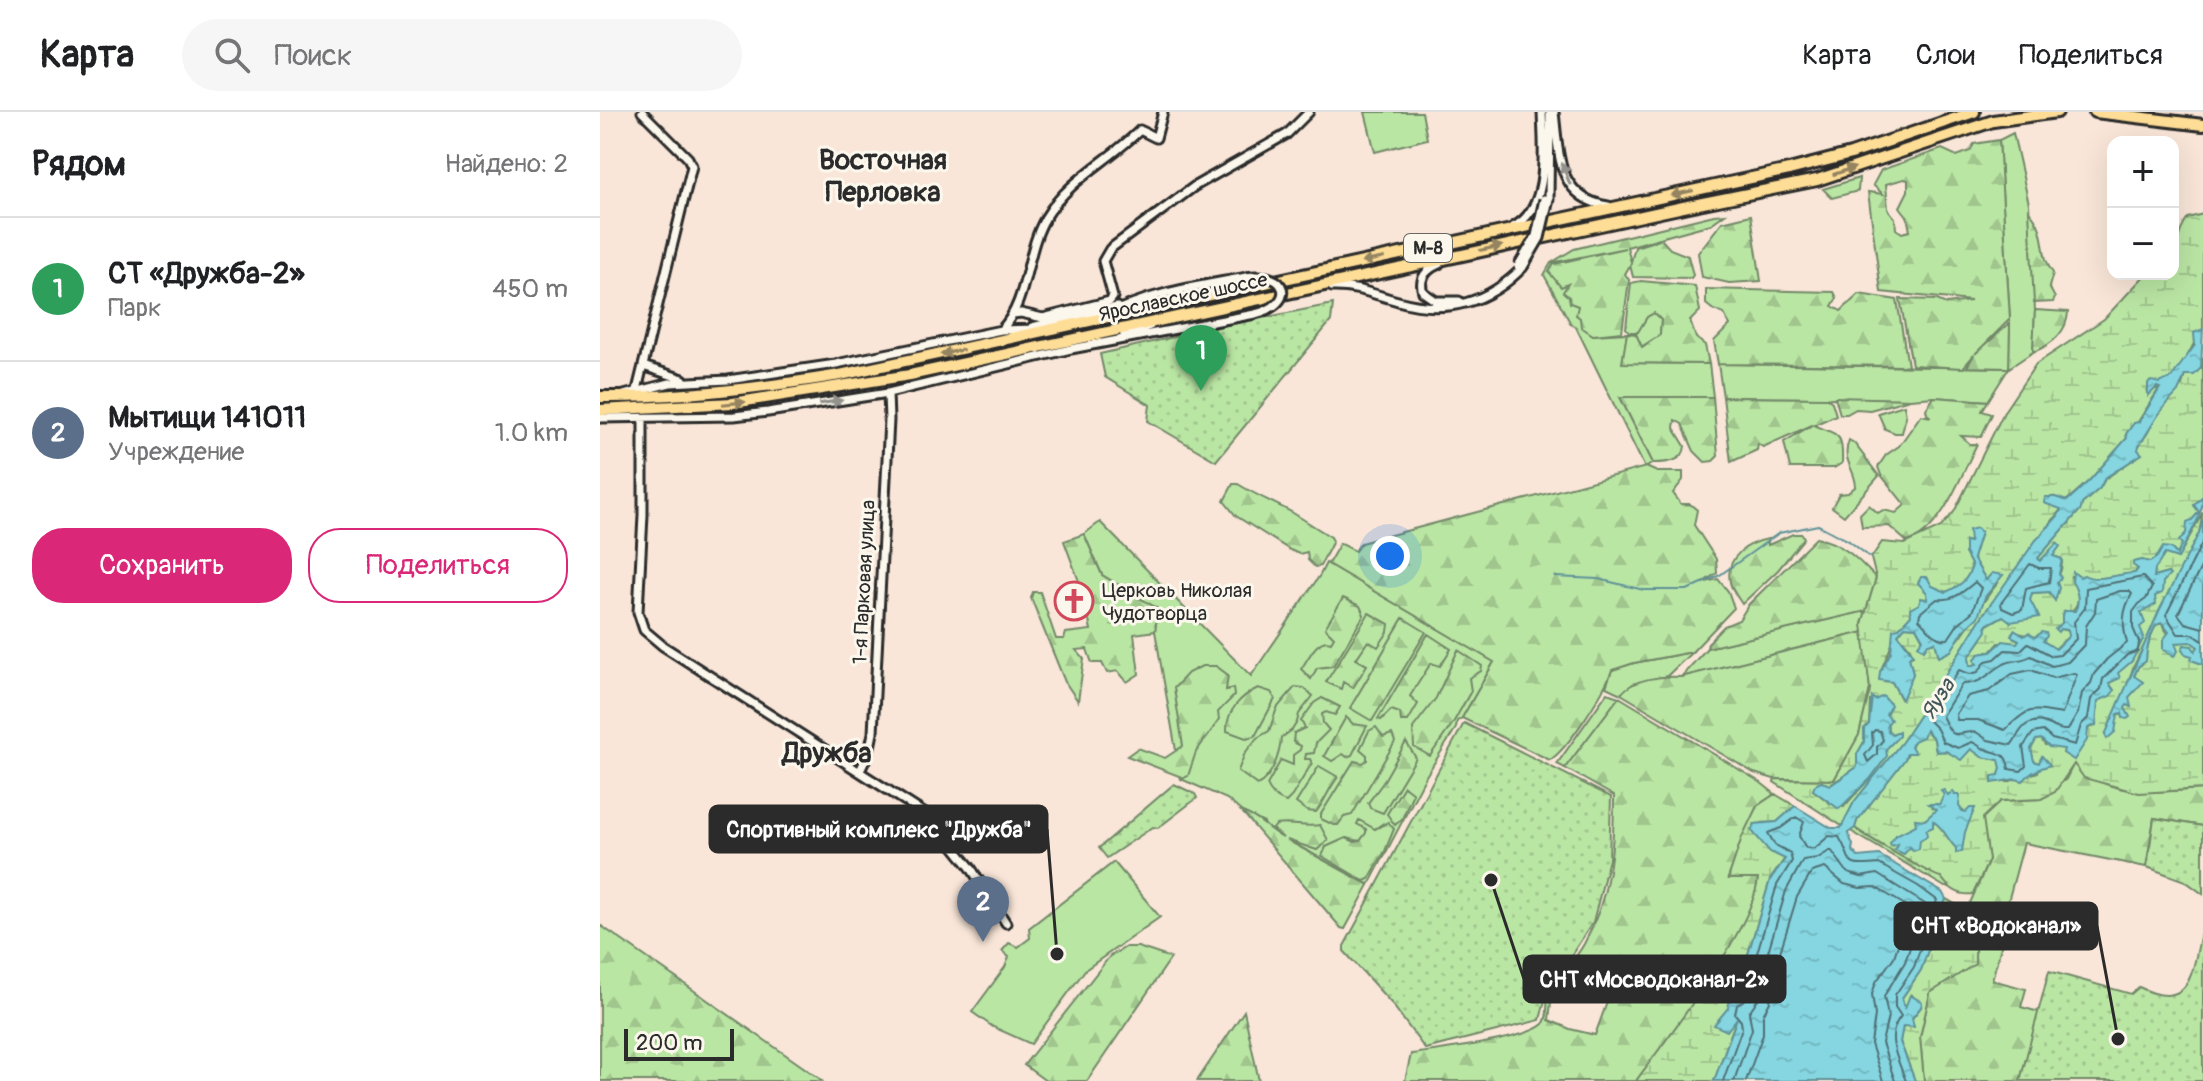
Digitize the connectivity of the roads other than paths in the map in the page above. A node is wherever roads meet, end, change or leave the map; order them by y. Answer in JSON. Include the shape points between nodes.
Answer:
{"nodes":[{"id":1,"x":642,"y":112,"type":"edge"},
{"id":2,"x":1163,"y":112,"type":"edge"},
{"id":3,"x":1309,"y":112,"type":"edge"},
{"id":4,"x":1548,"y":112,"type":"edge"},
{"id":5,"x":1974,"y":112,"type":"edge"},
{"id":6,"x":2057,"y":112,"type":"edge"},
{"id":7,"x":2095,"y":112,"type":"edge"},
{"id":8,"x":2203,"y":125,"type":"edge"},
{"id":9,"x":1614,"y":208,"type":"junction"},
{"id":10,"x":1507,"y":231,"type":"junction"},
{"id":11,"x":1461,"y":255,"type":"junction"},
{"id":12,"x":1520,"y":266,"type":"junction"},
{"id":13,"x":1305,"y":289,"type":"junction"},
{"id":14,"x":1127,"y":305,"type":"junction"},
{"id":15,"x":1015,"y":310,"type":"junction"},
{"id":16,"x":1168,"y":318,"type":"junction"},
{"id":17,"x":1099,"y":319,"type":"junction"},
{"id":18,"x":1024,"y":329,"type":"junction"},
{"id":19,"x":1056,"y":329,"type":"junction"},
{"id":20,"x":1001,"y":330,"type":"junction"},
{"id":21,"x":1071,"y":349,"type":"junction"},
{"id":22,"x":643,"y":366,"type":"junction"},
{"id":23,"x":692,"y":380,"type":"junction"},
{"id":24,"x":637,"y":390,"type":"junction"},
{"id":25,"x":888,"y":393,"type":"junction"},
{"id":26,"x":600,"y":397,"type":"edge"},
{"id":27,"x":616,"y":397,"type":"junction"},
{"id":28,"x":600,"y":410,"type":"edge"},
{"id":29,"x":600,"y":418,"type":"edge"},
{"id":30,"x":643,"y":418,"type":"junction"},
{"id":31,"x":860,"y":771,"type":"junction"},
{"id":32,"x":1006,"y":923,"type":"dead end"}],
"edges":[{"from":1,"to":22,"type":"street","via":[[692,166]]},
{"from":2,"to":15,"type":"street","via":[[1156,138],[1141,130],[1061,197],[1046,216]]},
{"from":3,"to":15,"type":"street","via":[[1287,134],[1195,186],[1110,249],[1103,261],[1113,297],[1043,318]]},
{"from":9,"to":4,"type":"street","one_way":true,"via":[[1589,202],[1572,190]]},
{"from":4,"to":10,"type":"street","via":[[1536,201],[1528,217]]},
{"from":4,"to":12,"type":"street","bridge":true,"via":[[1540,238]]},
{"from":5,"to":9,"type":"highway","name":"Ярославское шоссе","number":"М-8","one_way":true,"via":[[1851,154]]},
{"from":11,"to":6,"type":"highway","name":"Ярославское шоссе","number":"М-8","one_way":true,"via":[[1817,180],[1993,121]]},
{"from":7,"to":8,"type":"highway"},
{"from":9,"to":10,"type":"highway","name":"Ярославское шоссе","number":"М-8"},
{"from":10,"to":17,"type":"highway","name":"Ярославское шоссе","number":"М-8","one_way":true},
{"from":11,"to":12,"type":"street","via":[[1425,273],[1426,295],[1444,302],[1471,297]]},
{"from":11,"to":13,"type":"highway","name":"Ярославское шоссе","number":"М-8"},
{"from":12,"to":13,"type":"street","via":[[1503,286],[1484,297],[1447,307],[1420,307],[1346,287]]},
{"from":13,"to":16,"type":"highway","name":"Ярославское шоссе","number":"М-8"},
{"from":14,"to":17,"type":"street"},
{"from":14,"to":18,"type":"street"},
{"from":14,"to":21,"type":"street","bridge":true,"via":[[1246,277],[1270,276],[1282,289],[1278,304],[1268,311]]},
{"from":15,"to":18,"type":"street","via":[[1015,324]]},
{"from":15,"to":20,"type":"street"},
{"from":16,"to":21,"type":"street"},
{"from":28,"to":16,"type":"highway","name":"Ярославское шоссе","number":"М-8","one_way":true,"via":[[693,407],[802,394]]},
{"from":17,"to":19,"type":"highway","name":"Ярославское шоссе","number":"М-8"},
{"from":18,"to":19,"type":"street"},
{"from":18,"to":20,"type":"street"},
{"from":19,"to":27,"type":"highway","name":"Ярославское шоссе","number":"М-8","one_way":true,"via":[[788,384]]},
{"from":20,"to":23,"type":"street","via":[[836,364]]},
{"from":21,"to":25,"type":"street"},
{"from":22,"to":23,"type":"street"},
{"from":22,"to":24,"type":"street"},
{"from":23,"to":24,"type":"street"},
{"from":24,"to":27,"type":"street"},
{"from":30,"to":25,"type":"street","one_way":true,"via":[[757,414]]},
{"from":25,"to":31,"type":"street","name":"1-я Парковая улица","via":[[873,733]]},
{"from":26,"to":27,"type":"highway","name":"Ярославское шоссе","number":"М-8"},
{"from":29,"to":30,"type":"street"},
{"from":30,"to":31,"type":"street","via":[[638,612],[644,630]]},
{"from":31,"to":32,"type":"street","via":[[930,817]]}]}
